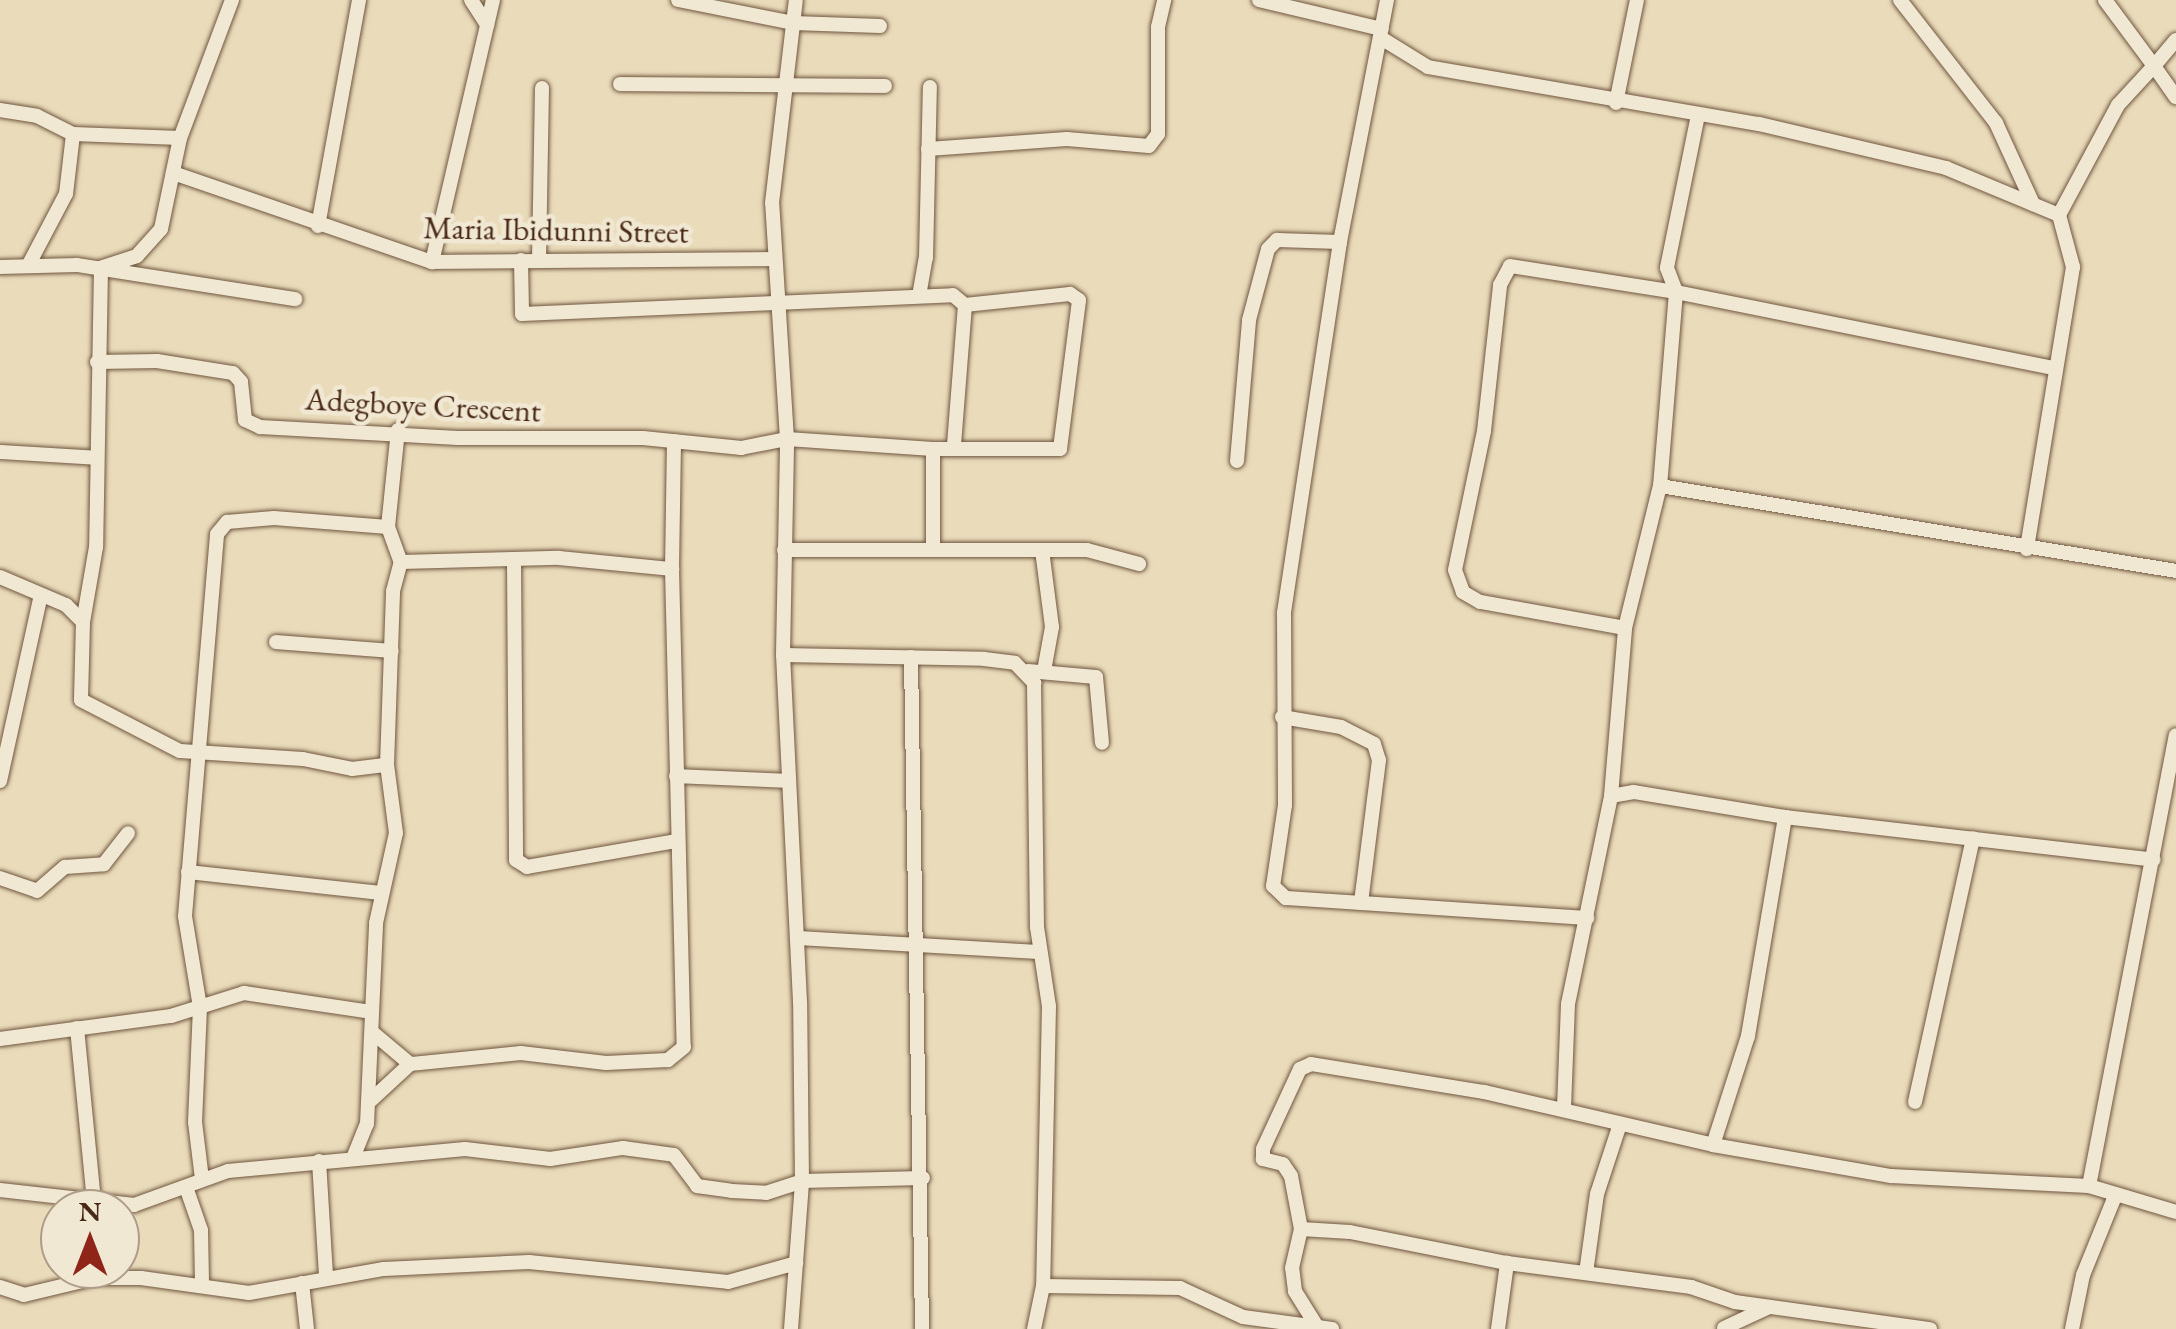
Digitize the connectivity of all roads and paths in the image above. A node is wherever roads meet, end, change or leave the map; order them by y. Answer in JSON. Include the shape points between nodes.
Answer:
{"nodes":[{"id":1,"x":232,"y":0,"type":"edge"},
{"id":2,"x":360,"y":0,"type":"edge"},
{"id":3,"x":471,"y":0,"type":"edge"},
{"id":4,"x":493,"y":0,"type":"edge"},
{"id":5,"x":678,"y":0,"type":"edge"},
{"id":6,"x":796,"y":0,"type":"edge"},
{"id":7,"x":1164,"y":0,"type":"edge"},
{"id":8,"x":1259,"y":0,"type":"edge"},
{"id":9,"x":1387,"y":0,"type":"edge"},
{"id":10,"x":1637,"y":0,"type":"edge"},
{"id":11,"x":1900,"y":0,"type":"edge"},
{"id":12,"x":2105,"y":0,"type":"edge"},
{"id":13,"x":792,"y":23,"type":"junction"},
{"id":14,"x":487,"y":25,"type":"junction"},
{"id":15,"x":880,"y":26,"type":"dead end"},
{"id":16,"x":1382,"y":33,"type":"junction"},
{"id":17,"x":2176,"y":40,"type":"edge"},
{"id":18,"x":2154,"y":66,"type":"junction"},
{"id":19,"x":620,"y":84,"type":"dead end"},
{"id":20,"x":885,"y":86,"type":"dead end"},
{"id":21,"x":786,"y":87,"type":"junction"},
{"id":22,"x":930,"y":87,"type":"dead end"},
{"id":23,"x":542,"y":88,"type":"dead end"},
{"id":24,"x":2176,"y":97,"type":"edge"},
{"id":25,"x":1616,"y":103,"type":"junction"},
{"id":26,"x":0,"y":110,"type":"edge"},
{"id":27,"x":1698,"y":115,"type":"junction"},
{"id":28,"x":74,"y":134,"type":"junction"},
{"id":29,"x":180,"y":138,"type":"junction"},
{"id":30,"x":928,"y":149,"type":"junction"},
{"id":31,"x":173,"y":173,"type":"junction"},
{"id":32,"x":2033,"y":204,"type":"junction"},
{"id":33,"x":2059,"y":215,"type":"junction"},
{"id":34,"x":318,"y":226,"type":"junction"},
{"id":35,"x":1340,"y":242,"type":"junction"},
{"id":36,"x":521,"y":260,"type":"junction"},
{"id":37,"x":539,"y":260,"type":"junction"},
{"id":38,"x":773,"y":260,"type":"junction"},
{"id":39,"x":432,"y":262,"type":"junction"},
{"id":40,"x":28,"y":266,"type":"junction"},
{"id":41,"x":0,"y":267,"type":"edge"},
{"id":42,"x":101,"y":268,"type":"junction"},
{"id":43,"x":1676,"y":292,"type":"junction"},
{"id":44,"x":919,"y":296,"type":"junction"},
{"id":45,"x":295,"y":299,"type":"dead end"},
{"id":46,"x":777,"y":300,"type":"junction"},
{"id":47,"x":964,"y":305,"type":"junction"},
{"id":48,"x":97,"y":362,"type":"junction"},
{"id":49,"x":2054,"y":368,"type":"junction"},
{"id":50,"x":398,"y":430,"type":"junction"},
{"id":51,"x":786,"y":439,"type":"junction"},
{"id":52,"x":674,"y":441,"type":"junction"},
{"id":53,"x":954,"y":446,"type":"junction"},
{"id":54,"x":933,"y":449,"type":"junction"},
{"id":55,"x":0,"y":452,"type":"edge"},
{"id":56,"x":97,"y":458,"type":"junction"},
{"id":57,"x":1237,"y":461,"type":"dead end"},
{"id":58,"x":1660,"y":486,"type":"junction"},
{"id":59,"x":388,"y":527,"type":"junction"},
{"id":60,"x":2027,"y":549,"type":"junction"},
{"id":61,"x":784,"y":550,"type":"junction"},
{"id":62,"x":933,"y":550,"type":"junction"},
{"id":63,"x":1042,"y":550,"type":"junction"},
{"id":64,"x":514,"y":561,"type":"junction"},
{"id":65,"x":401,"y":562,"type":"junction"},
{"id":66,"x":1139,"y":564,"type":"dead end"},
{"id":67,"x":672,"y":569,"type":"junction"},
{"id":68,"x":2176,"y":571,"type":"edge"},
{"id":69,"x":0,"y":577,"type":"edge"},
{"id":70,"x":41,"y":595,"type":"junction"},
{"id":71,"x":83,"y":622,"type":"junction"},
{"id":72,"x":1626,"y":628,"type":"junction"},
{"id":73,"x":276,"y":642,"type":"dead end"},
{"id":74,"x":392,"y":651,"type":"junction"},
{"id":75,"x":784,"y":655,"type":"junction"},
{"id":76,"x":912,"y":657,"type":"junction"},
{"id":77,"x":1036,"y":671,"type":"junction"},
{"id":78,"x":1282,"y":717,"type":"junction"},
{"id":79,"x":2176,"y":735,"type":"edge"},
{"id":80,"x":1102,"y":743,"type":"dead end"},
{"id":81,"x":196,"y":752,"type":"junction"},
{"id":82,"x":387,"y":765,"type":"junction"},
{"id":83,"x":676,"y":776,"type":"junction"},
{"id":84,"x":0,"y":781,"type":"edge"},
{"id":85,"x":789,"y":781,"type":"junction"},
{"id":86,"x":1611,"y":796,"type":"junction"},
{"id":87,"x":1784,"y":817,"type":"junction"},
{"id":88,"x":128,"y":832,"type":"dead end"},
{"id":89,"x":1974,"y":838,"type":"junction"},
{"id":90,"x":676,"y":842,"type":"junction"},
{"id":91,"x":2154,"y":860,"type":"junction"},
{"id":92,"x":188,"y":872,"type":"junction"},
{"id":93,"x":0,"y":878,"type":"edge"},
{"id":94,"x":381,"y":894,"type":"junction"},
{"id":95,"x":1360,"y":903,"type":"junction"},
{"id":96,"x":1587,"y":918,"type":"junction"},
{"id":97,"x":796,"y":938,"type":"junction"},
{"id":98,"x":916,"y":946,"type":"junction"},
{"id":99,"x":1040,"y":952,"type":"junction"},
{"id":100,"x":200,"y":1007,"type":"junction"},
{"id":101,"x":371,"y":1012,"type":"junction"},
{"id":102,"x":76,"y":1028,"type":"junction"},
{"id":103,"x":372,"y":1032,"type":"junction"},
{"id":104,"x":0,"y":1040,"type":"edge"},
{"id":105,"x":410,"y":1064,"type":"junction"},
{"id":106,"x":368,"y":1102,"type":"junction"},
{"id":107,"x":1916,"y":1102,"type":"dead end"},
{"id":108,"x":1564,"y":1108,"type":"junction"},
{"id":109,"x":1620,"y":1124,"type":"junction"},
{"id":110,"x":1713,"y":1145,"type":"junction"},
{"id":111,"x":352,"y":1158,"type":"junction"},
{"id":112,"x":319,"y":1161,"type":"junction"},
{"id":113,"x":924,"y":1178,"type":"junction"},
{"id":114,"x":202,"y":1179,"type":"junction"},
{"id":115,"x":802,"y":1181,"type":"junction"},
{"id":116,"x":2089,"y":1186,"type":"junction"},
{"id":117,"x":186,"y":1188,"type":"junction"},
{"id":118,"x":93,"y":1189,"type":"edge"},
{"id":119,"x":0,"y":1190,"type":"edge"},
{"id":120,"x":40,"y":1194,"type":"edge"},
{"id":121,"x":2115,"y":1196,"type":"junction"},
{"id":122,"x":140,"y":1204,"type":"edge"},
{"id":123,"x":2176,"y":1212,"type":"edge"},
{"id":124,"x":1300,"y":1229,"type":"junction"},
{"id":125,"x":1507,"y":1263,"type":"junction"},
{"id":126,"x":796,"y":1264,"type":"junction"},
{"id":127,"x":1586,"y":1273,"type":"junction"},
{"id":128,"x":326,"y":1276,"type":"junction"},
{"id":129,"x":202,"y":1282,"type":"junction"},
{"id":130,"x":302,"y":1283,"type":"junction"},
{"id":131,"x":1043,"y":1286,"type":"junction"},
{"id":132,"x":0,"y":1287,"type":"edge"},
{"id":133,"x":1717,"y":1294,"type":"junction"},
{"id":134,"x":1769,"y":1307,"type":"junction"},
{"id":135,"x":1316,"y":1325,"type":"junction"},
{"id":136,"x":1724,"y":1328,"type":"edge"},
{"id":137,"x":307,"y":1329,"type":"edge"},
{"id":138,"x":791,"y":1329,"type":"edge"},
{"id":139,"x":922,"y":1329,"type":"edge"},
{"id":140,"x":1034,"y":1329,"type":"edge"},
{"id":141,"x":1332,"y":1329,"type":"edge"},
{"id":142,"x":1498,"y":1329,"type":"edge"},
{"id":143,"x":1930,"y":1329,"type":"edge"},
{"id":144,"x":2072,"y":1329,"type":"edge"}],
"edges":[{"from":1,"to":29,"type":"street"},
{"from":2,"to":34,"type":"street"},
{"from":3,"to":14,"type":"street"},
{"from":4,"to":14,"type":"street"},
{"from":5,"to":13,"type":"street"},
{"from":6,"to":13,"type":"street"},
{"from":7,"to":30,"type":"street","via":[[1158,134],[1149,146],[1067,139]]},
{"from":8,"to":16,"type":"street"},
{"from":9,"to":16,"type":"street"},
{"from":10,"to":25,"type":"street"},
{"from":11,"to":32,"type":"street","via":[[1996,123]]},
{"from":12,"to":18,"type":"street"},
{"from":13,"to":15,"type":"street"},
{"from":13,"to":21,"type":"street"},
{"from":14,"to":39,"type":"street"},
{"from":16,"to":25,"type":"street","via":[[1428,67]]},
{"from":16,"to":35,"type":"street"},
{"from":17,"to":18,"type":"street"},
{"from":18,"to":24,"type":"street"},
{"from":18,"to":33,"type":"street","via":[[2118,104]]},
{"from":19,"to":21,"type":"street"},
{"from":20,"to":21,"type":"street"},
{"from":21,"to":38,"type":"street","via":[[772,203]]},
{"from":22,"to":30,"type":"street"},
{"from":23,"to":37,"type":"street"},
{"from":25,"to":27,"type":"street"},
{"from":26,"to":28,"type":"street","via":[[37,116]]},
{"from":27,"to":32,"type":"street","via":[[1946,168]]},
{"from":27,"to":43,"type":"street","via":[[1667,268]]},
{"from":28,"to":29,"type":"street"},
{"from":28,"to":40,"type":"street","via":[[66,194]]},
{"from":29,"to":31,"type":"street"},
{"from":30,"to":44,"type":"street"},
{"from":31,"to":34,"type":"street","name":"Maria Ibidunni Street"},
{"from":31,"to":42,"type":"street","via":[[162,229],[150,245]]},
{"from":32,"to":33,"type":"street"},
{"from":33,"to":49,"type":"street","via":[[2073,268]]},
{"from":34,"to":39,"type":"street","name":"Maria Ibidunni Street"},
{"from":35,"to":57,"type":"street","via":[[1276,240],[1268,249],[1249,320]]},
{"from":35,"to":78,"type":"street","via":[[1284,612]]},
{"from":36,"to":37,"type":"street","name":"Maria Ibidunni Street"},
{"from":36,"to":39,"type":"street","name":"Maria Ibidunni Street"},
{"from":36,"to":46,"type":"street","via":[[522,314]]},
{"from":37,"to":38,"type":"street","name":"Maria Ibidunni Street"},
{"from":38,"to":46,"type":"street"},
{"from":40,"to":41,"type":"street"},
{"from":40,"to":42,"type":"street"},
{"from":42,"to":45,"type":"street"},
{"from":42,"to":48,"type":"street"},
{"from":43,"to":49,"type":"street"},
{"from":43,"to":58,"type":"street"},
{"from":43,"to":72,"type":"street","via":[[1525,264],[1502,273],[1484,432],[1457,554],[1463,592],[1480,602]]},
{"from":44,"to":46,"type":"street"},
{"from":44,"to":47,"type":"street","via":[[953,295]]},
{"from":46,"to":51,"type":"street"},
{"from":47,"to":53,"type":"street"},
{"from":47,"to":53,"type":"street","name":"Adegboye Crescent","via":[[1070,294],[1079,300],[1060,449]]},
{"from":48,"to":50,"type":"street","name":"Adegboye Crescent","via":[[157,361],[233,372],[241,382],[245,420],[260,427]]},
{"from":48,"to":56,"type":"street"},
{"from":49,"to":60,"type":"street"},
{"from":50,"to":52,"type":"street","name":"Adegboye Crescent","via":[[458,438]]},
{"from":50,"to":59,"type":"street"},
{"from":51,"to":52,"type":"street","name":"Adegboye Crescent","via":[[741,448]]},
{"from":51,"to":54,"type":"street","name":"Adegboye Crescent"},
{"from":51,"to":61,"type":"street"},
{"from":52,"to":67,"type":"street"},
{"from":53,"to":54,"type":"street","name":"Adegboye Crescent"},
{"from":54,"to":62,"type":"street"},
{"from":55,"to":56,"type":"street"},
{"from":56,"to":71,"type":"street","via":[[96,547]]},
{"from":58,"to":60,"type":"street"},
{"from":58,"to":72,"type":"street"},
{"from":59,"to":65,"type":"street"},
{"from":59,"to":81,"type":"street","via":[[306,517],[220,526]]},
{"from":60,"to":68,"type":"street"},
{"from":61,"to":62,"type":"street"},
{"from":61,"to":75,"type":"street"},
{"from":62,"to":63,"type":"street"},
{"from":63,"to":66,"type":"street","via":[[1088,550]]},
{"from":63,"to":77,"type":"street","via":[[1052,628]]},
{"from":64,"to":65,"type":"street"},
{"from":64,"to":67,"type":"street","via":[[559,558]]},
{"from":64,"to":90,"type":"street","via":[[516,860],[527,868]]},
{"from":65,"to":74,"type":"street"},
{"from":67,"to":83,"type":"street"},
{"from":69,"to":70,"type":"street"},
{"from":70,"to":71,"type":"street"},
{"from":70,"to":84,"type":"street"},
{"from":71,"to":81,"type":"street","via":[[82,700],[165,745]]},
{"from":72,"to":86,"type":"street"},
{"from":73,"to":74,"type":"street"},
{"from":74,"to":82,"type":"street"},
{"from":75,"to":76,"type":"street"},
{"from":75,"to":85,"type":"street"},
{"from":76,"to":77,"type":"street","via":[[984,659]]},
{"from":76,"to":98,"type":"street"},
{"from":77,"to":80,"type":"street","via":[[1096,677]]},
{"from":77,"to":99,"type":"street"},
{"from":78,"to":95,"type":"street","via":[[1341,727],[1374,744],[1379,760]]},
{"from":78,"to":95,"type":"street","via":[[1285,805],[1272,886],[1286,898]]},
{"from":79,"to":91,"type":"street"},
{"from":81,"to":82,"type":"street","via":[[303,759],[352,770]]},
{"from":81,"to":92,"type":"street"},
{"from":82,"to":94,"type":"street","via":[[396,833]]},
{"from":83,"to":85,"type":"street"},
{"from":83,"to":90,"type":"street"},
{"from":85,"to":97,"type":"street"},
{"from":86,"to":87,"type":"street","via":[[1634,792]]},
{"from":86,"to":96,"type":"street"},
{"from":87,"to":89,"type":"street"},
{"from":87,"to":110,"type":"street","via":[[1748,1036]]},
{"from":88,"to":93,"type":"street","via":[[104,864],[65,867],[37,891]]},
{"from":89,"to":91,"type":"street"},
{"from":89,"to":107,"type":"street"},
{"from":90,"to":105,"type":"street","via":[[685,1010],[678,1057],[606,1063],[521,1054]]},
{"from":91,"to":116,"type":"street"},
{"from":92,"to":94,"type":"street"},
{"from":92,"to":100,"type":"street","via":[[186,936]]},
{"from":94,"to":101,"type":"street"},
{"from":95,"to":96,"type":"street"},
{"from":96,"to":108,"type":"street","via":[[1568,1004]]},
{"from":97,"to":98,"type":"street"},
{"from":97,"to":115,"type":"street"},
{"from":98,"to":99,"type":"street"},
{"from":98,"to":113,"type":"street"},
{"from":99,"to":131,"type":"street","via":[[1049,1006]]},
{"from":100,"to":101,"type":"street","via":[[259,993]]},
{"from":100,"to":102,"type":"street"},
{"from":100,"to":114,"type":"street","via":[[195,1122]]},
{"from":101,"to":103,"type":"street"},
{"from":102,"to":104,"type":"street"},
{"from":102,"to":118,"type":"street"},
{"from":103,"to":105,"type":"street"},
{"from":103,"to":106,"type":"street"},
{"from":105,"to":106,"type":"street"},
{"from":106,"to":111,"type":"street"},
{"from":108,"to":109,"type":"street"},
{"from":108,"to":124,"type":"street","via":[[1311,1064],[1300,1069],[1263,1149],[1263,1159],[1288,1168]]},
{"from":109,"to":110,"type":"street"},
{"from":109,"to":127,"type":"street","via":[[1597,1194]]},
{"from":110,"to":116,"type":"street","via":[[1891,1176]]},
{"from":111,"to":112,"type":"street"},
{"from":111,"to":115,"type":"street","via":[[465,1150],[567,1159],[623,1148],[674,1155],[697,1186],[709,1189],[766,1192]]},
{"from":112,"to":114,"type":"street"},
{"from":112,"to":128,"type":"street"},
{"from":113,"to":115,"type":"street"},
{"from":113,"to":139,"type":"street"},
{"from":114,"to":117,"type":"street"},
{"from":115,"to":126,"type":"street"},
{"from":116,"to":121,"type":"street"},
{"from":117,"to":122,"type":"street"},
{"from":117,"to":129,"type":"street","via":[[201,1230]]},
{"from":119,"to":120,"type":"street"},
{"from":121,"to":123,"type":"street"},
{"from":121,"to":144,"type":"street","via":[[2083,1275]]},
{"from":124,"to":125,"type":"street","via":[[1350,1232]]},
{"from":124,"to":135,"type":"street","via":[[1295,1292]]},
{"from":125,"to":127,"type":"street"},
{"from":125,"to":142,"type":"street"},
{"from":126,"to":128,"type":"street","via":[[728,1282],[528,1262]]},
{"from":126,"to":138,"type":"street"},
{"from":127,"to":133,"type":"street"},
{"from":128,"to":130,"type":"street"},
{"from":129,"to":130,"type":"street","via":[[249,1293]]},
{"from":129,"to":132,"type":"street","via":[[96,1278],[24,1296]]},
{"from":130,"to":137,"type":"street"},
{"from":131,"to":135,"type":"street","via":[[1180,1288],[1242,1317]]},
{"from":131,"to":140,"type":"street"},
{"from":133,"to":134,"type":"street"},
{"from":133,"to":136,"type":"street"},
{"from":134,"to":136,"type":"street"},
{"from":134,"to":143,"type":"street"},
{"from":135,"to":141,"type":"street"}]}
